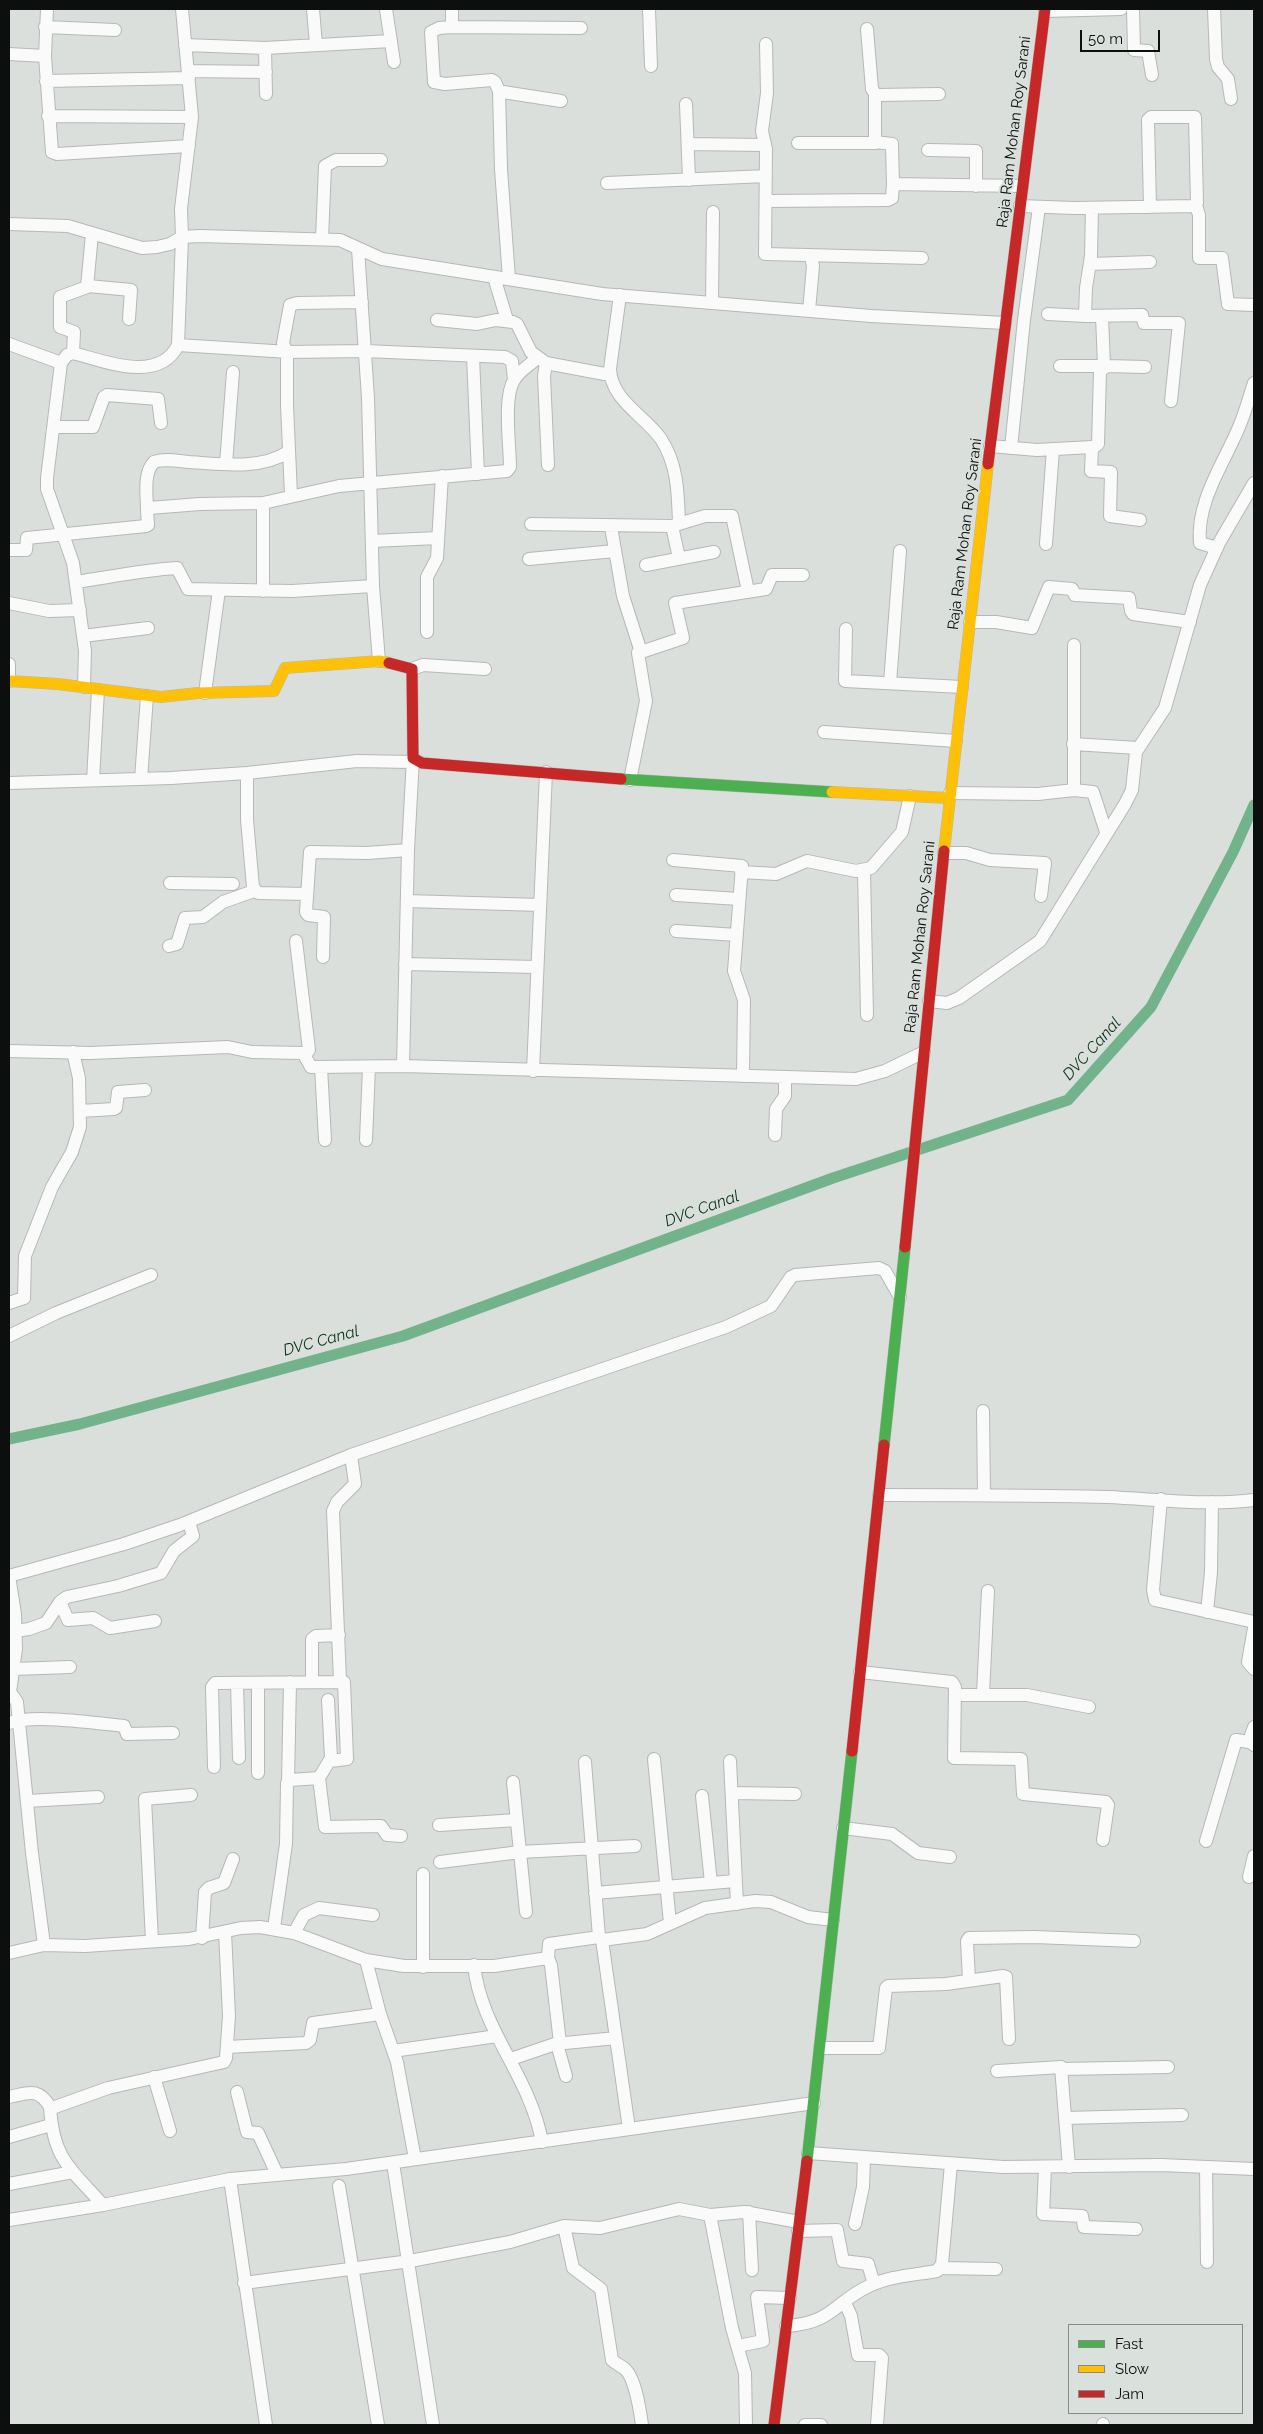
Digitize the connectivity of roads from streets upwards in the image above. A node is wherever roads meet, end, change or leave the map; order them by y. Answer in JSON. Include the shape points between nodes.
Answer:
{"nodes":[{"id":1,"x":47,"y":9,"type":"edge"},
{"id":2,"x":182,"y":9,"type":"edge"},
{"id":3,"x":313,"y":9,"type":"edge"},
{"id":4,"x":386,"y":9,"type":"edge"},
{"id":5,"x":452,"y":9,"type":"edge"},
{"id":6,"x":649,"y":9,"type":"edge"},
{"id":7,"x":1121,"y":9,"type":"edge"},
{"id":8,"x":1133,"y":9,"type":"edge"},
{"id":9,"x":1214,"y":9,"type":"edge"},
{"id":10,"x":1045,"y":10,"type":"edge"},
{"id":11,"x":45,"y":27,"type":"junction"},
{"id":12,"x":452,"y":28,"type":"junction"},
{"id":13,"x":581,"y":28,"type":"dead end"},
{"id":14,"x":868,"y":29,"type":"dead end"},
{"id":15,"x":115,"y":30,"type":"dead end"},
{"id":16,"x":391,"y":41,"type":"junction"},
{"id":17,"x":766,"y":44,"type":"dead end"},
{"id":18,"x":185,"y":45,"type":"junction"},
{"id":19,"x":316,"y":45,"type":"junction"},
{"id":20,"x":265,"y":48,"type":"junction"},
{"id":21,"x":9,"y":54,"type":"edge"},
{"id":22,"x":45,"y":56,"type":"junction"},
{"id":23,"x":394,"y":62,"type":"dead end"},
{"id":24,"x":651,"y":66,"type":"dead end"},
{"id":25,"x":266,"y":72,"type":"junction"},
{"id":26,"x":188,"y":74,"type":"junction"},
{"id":27,"x":1152,"y":75,"type":"dead end"},
{"id":28,"x":46,"y":81,"type":"junction"},
{"id":29,"x":499,"y":91,"type":"junction"},
{"id":30,"x":266,"y":94,"type":"dead end"},
{"id":31,"x":939,"y":94,"type":"dead end"},
{"id":32,"x":876,"y":95,"type":"junction"},
{"id":33,"x":1231,"y":100,"type":"dead end"},
{"id":34,"x":561,"y":101,"type":"dead end"},
{"id":35,"x":686,"y":104,"type":"dead end"},
{"id":36,"x":48,"y":116,"type":"junction"},
{"id":37,"x":192,"y":117,"type":"junction"},
{"id":38,"x":798,"y":143,"type":"dead end"},
{"id":39,"x":876,"y":143,"type":"junction"},
{"id":40,"x":688,"y":144,"type":"junction"},
{"id":41,"x":765,"y":145,"type":"junction"},
{"id":42,"x":189,"y":146,"type":"junction"},
{"id":43,"x":928,"y":150,"type":"dead end"},
{"id":44,"x":381,"y":160,"type":"dead end"},
{"id":45,"x":766,"y":176,"type":"junction"},
{"id":46,"x":690,"y":180,"type":"junction"},
{"id":47,"x":607,"y":183,"type":"dead end"},
{"id":48,"x":893,"y":184,"type":"junction"},
{"id":49,"x":976,"y":186,"type":"junction"},
{"id":50,"x":1022,"y":186,"type":"junction"},
{"id":51,"x":766,"y":202,"type":"junction"},
{"id":52,"x":1196,"y":205,"type":"junction"},
{"id":53,"x":1020,"y":206,"type":"junction"},
{"id":54,"x":1039,"y":207,"type":"junction"},
{"id":55,"x":1150,"y":207,"type":"junction"},
{"id":56,"x":1092,"y":208,"type":"junction"},
{"id":57,"x":713,"y":212,"type":"dead end"},
{"id":58,"x":9,"y":224,"type":"edge"},
{"id":59,"x":92,"y":234,"type":"junction"},
{"id":60,"x":182,"y":237,"type":"junction"},
{"id":61,"x":322,"y":240,"type":"junction"},
{"id":62,"x":358,"y":249,"type":"junction"},
{"id":63,"x":807,"y":255,"type":"junction"},
{"id":64,"x":922,"y":258,"type":"dead end"},
{"id":65,"x":1150,"y":262,"type":"dead end"},
{"id":66,"x":1090,"y":264,"type":"junction"},
{"id":67,"x":494,"y":277,"type":"junction"},
{"id":68,"x":509,"y":279,"type":"junction"},
{"id":69,"x":88,"y":286,"type":"junction"},
{"id":70,"x":620,"y":295,"type":"junction"},
{"id":71,"x":362,"y":302,"type":"junction"},
{"id":72,"x":712,"y":302,"type":"junction"},
{"id":73,"x":1254,"y":305,"type":"edge"},
{"id":74,"x":809,"y":311,"type":"junction"},
{"id":75,"x":1048,"y":314,"type":"dead end"},
{"id":76,"x":1085,"y":316,"type":"junction"},
{"id":77,"x":1102,"y":316,"type":"junction"},
{"id":78,"x":129,"y":319,"type":"dead end"},
{"id":79,"x":437,"y":320,"type":"dead end"},
{"id":80,"x":507,"y":320,"type":"junction"},
{"id":81,"x":1004,"y":323,"type":"junction"},
{"id":82,"x":9,"y":344,"type":"edge"},
{"id":83,"x":178,"y":345,"type":"junction"},
{"id":84,"x":365,"y":351,"type":"junction"},
{"id":85,"x":287,"y":352,"type":"junction"},
{"id":86,"x":73,"y":353,"type":"junction"},
{"id":87,"x":473,"y":356,"type":"junction"},
{"id":88,"x":542,"y":360,"type":"junction"},
{"id":89,"x":61,"y":364,"type":"junction"},
{"id":90,"x":1060,"y":366,"type":"dead end"},
{"id":91,"x":1105,"y":366,"type":"junction"},
{"id":92,"x":1145,"y":367,"type":"dead end"},
{"id":93,"x":233,"y":372,"type":"dead end"},
{"id":94,"x":610,"y":375,"type":"junction"},
{"id":95,"x":514,"y":380,"type":"junction"},
{"id":96,"x":1254,"y":383,"type":"edge"},
{"id":97,"x":1171,"y":401,"type":"dead end"},
{"id":98,"x":160,"y":423,"type":"dead end"},
{"id":99,"x":54,"y":427,"type":"junction"},
{"id":100,"x":990,"y":446,"type":"junction"},
{"id":101,"x":1011,"y":448,"type":"junction"},
{"id":102,"x":1094,"y":448,"type":"junction"},
{"id":103,"x":1053,"y":449,"type":"junction"},
{"id":104,"x":288,"y":452,"type":"junction"},
{"id":105,"x":226,"y":464,"type":"junction"},
{"id":106,"x":548,"y":465,"type":"dead end"},
{"id":107,"x":478,"y":474,"type":"junction"},
{"id":108,"x":442,"y":476,"type":"junction"},
{"id":109,"x":370,"y":483,"type":"junction"},
{"id":110,"x":1254,"y":483,"type":"edge"},
{"id":111,"x":291,"y":495,"type":"junction"},
{"id":112,"x":263,"y":503,"type":"junction"},
{"id":113,"x":147,"y":510,"type":"junction"},
{"id":114,"x":1140,"y":520,"type":"dead end"},
{"id":115,"x":531,"y":524,"type":"dead end"},
{"id":116,"x":676,"y":525,"type":"junction"},
{"id":117,"x":611,"y":527,"type":"junction"},
{"id":118,"x":64,"y":534,"type":"junction"},
{"id":119,"x":438,"y":538,"type":"junction"},
{"id":120,"x":372,"y":541,"type":"junction"},
{"id":121,"x":1046,"y":544,"type":"dead end"},
{"id":122,"x":1216,"y":548,"type":"junction"},
{"id":123,"x":9,"y":550,"type":"edge"},
{"id":124,"x":615,"y":551,"type":"junction"},
{"id":125,"x":900,"y":551,"type":"dead end"},
{"id":126,"x":714,"y":552,"type":"dead end"},
{"id":127,"x":679,"y":558,"type":"junction"},
{"id":128,"x":529,"y":559,"type":"dead end"},
{"id":129,"x":646,"y":565,"type":"dead end"},
{"id":130,"x":803,"y":575,"type":"dead end"},
{"id":131,"x":76,"y":582,"type":"junction"},
{"id":132,"x":373,"y":586,"type":"junction"},
{"id":133,"x":219,"y":590,"type":"junction"},
{"id":134,"x":263,"y":591,"type":"junction"},
{"id":135,"x":748,"y":591,"type":"junction"},
{"id":136,"x":9,"y":603,"type":"edge"},
{"id":137,"x":80,"y":610,"type":"junction"},
{"id":138,"x":970,"y":622,"type":"junction"},
{"id":139,"x":1190,"y":622,"type":"junction"},
{"id":140,"x":148,"y":628,"type":"dead end"},
{"id":141,"x":846,"y":630,"type":"dead end"},
{"id":142,"x":427,"y":632,"type":"dead end"},
{"id":143,"x":83,"y":636,"type":"junction"},
{"id":144,"x":1074,"y":645,"type":"dead end"},
{"id":145,"x":641,"y":652,"type":"junction"},
{"id":146,"x":378,"y":661,"type":"junction"},
{"id":147,"x":9,"y":664,"type":"edge"},
{"id":148,"x":485,"y":669,"type":"dead end"},
{"id":149,"x":412,"y":670,"type":"junction"},
{"id":150,"x":9,"y":681,"type":"edge"},
{"id":151,"x":890,"y":684,"type":"junction"},
{"id":152,"x":84,"y":687,"type":"junction"},
{"id":153,"x":962,"y":687,"type":"junction"},
{"id":154,"x":98,"y":690,"type":"junction"},
{"id":155,"x":205,"y":693,"type":"junction"},
{"id":156,"x":146,"y":696,"type":"junction"},
{"id":157,"x":824,"y":732,"type":"dead end"},
{"id":158,"x":956,"y":741,"type":"junction"},
{"id":159,"x":1073,"y":744,"type":"junction"},
{"id":160,"x":1138,"y":748,"type":"junction"},
{"id":161,"x":413,"y":760,"type":"junction"},
{"id":162,"x":546,"y":772,"type":"junction"},
{"id":163,"x":247,"y":773,"type":"junction"},
{"id":164,"x":141,"y":779,"type":"junction"},
{"id":165,"x":93,"y":780,"type":"junction"},
{"id":166,"x":630,"y":780,"type":"junction"},
{"id":167,"x":9,"y":783,"type":"edge"},
{"id":168,"x":1074,"y":790,"type":"junction"},
{"id":169,"x":910,"y":796,"type":"junction"},
{"id":170,"x":949,"y":796,"type":"junction"},
{"id":171,"x":1106,"y":832,"type":"junction"},
{"id":172,"x":408,"y":850,"type":"junction"},
{"id":173,"x":944,"y":853,"type":"junction"},
{"id":174,"x":673,"y":860,"type":"dead end"},
{"id":175,"x":864,"y":871,"type":"junction"},
{"id":176,"x":741,"y":872,"type":"junction"},
{"id":177,"x":170,"y":883,"type":"dead end"},
{"id":178,"x":233,"y":884,"type":"dead end"},
{"id":179,"x":254,"y":891,"type":"junction"},
{"id":180,"x":307,"y":894,"type":"junction"},
{"id":181,"x":676,"y":895,"type":"dead end"},
{"id":182,"x":1041,"y":896,"type":"dead end"},
{"id":183,"x":740,"y":900,"type":"junction"},
{"id":184,"x":407,"y":901,"type":"junction"},
{"id":185,"x":540,"y":905,"type":"junction"},
{"id":186,"x":676,"y":931,"type":"dead end"},
{"id":187,"x":737,"y":935,"type":"junction"},
{"id":188,"x":296,"y":941,"type":"dead end"},
{"id":189,"x":169,"y":946,"type":"dead end"},
{"id":190,"x":323,"y":957,"type":"dead end"},
{"id":191,"x":405,"y":964,"type":"junction"},
{"id":192,"x":538,"y":967,"type":"junction"},
{"id":193,"x":929,"y":1002,"type":"junction"},
{"id":194,"x":867,"y":1015,"type":"dead end"},
{"id":195,"x":9,"y":1051,"type":"edge"},
{"id":196,"x":73,"y":1052,"type":"junction"},
{"id":197,"x":305,"y":1055,"type":"junction"},
{"id":198,"x":923,"y":1058,"type":"junction"},
{"id":199,"x":369,"y":1066,"type":"junction"},
{"id":200,"x":403,"y":1066,"type":"junction"},
{"id":201,"x":321,"y":1067,"type":"junction"},
{"id":202,"x":533,"y":1072,"type":"junction"},
{"id":203,"x":743,"y":1076,"type":"junction"},
{"id":204,"x":785,"y":1078,"type":"junction"},
{"id":205,"x":145,"y":1090,"type":"dead end"},
{"id":206,"x":80,"y":1111,"type":"junction"},
{"id":207,"x":774,"y":1134,"type":"dead end"},
{"id":208,"x":325,"y":1140,"type":"dead end"},
{"id":209,"x":366,"y":1140,"type":"dead end"},
{"id":210,"x":151,"y":1275,"type":"dead end"},
{"id":211,"x":900,"y":1297,"type":"junction"},
{"id":212,"x":9,"y":1303,"type":"edge"},
{"id":213,"x":9,"y":1336,"type":"edge"},
{"id":214,"x":983,"y":1411,"type":"dead end"},
{"id":215,"x":351,"y":1454,"type":"junction"},
{"id":216,"x":879,"y":1494,"type":"junction"},
{"id":217,"x":984,"y":1495,"type":"junction"},
{"id":218,"x":1161,"y":1499,"type":"junction"},
{"id":219,"x":1254,"y":1500,"type":"edge"},
{"id":220,"x":1212,"y":1502,"type":"junction"},
{"id":221,"x":189,"y":1522,"type":"junction"},
{"id":222,"x":9,"y":1576,"type":"edge"},
{"id":223,"x":988,"y":1591,"type":"dead end"},
{"id":224,"x":60,"y":1602,"type":"junction"},
{"id":225,"x":1207,"y":1612,"type":"junction"},
{"id":226,"x":155,"y":1621,"type":"dead end"},
{"id":227,"x":1254,"y":1622,"type":"edge"},
{"id":228,"x":1254,"y":1628,"type":"edge"},
{"id":229,"x":12,"y":1632,"type":"edge"},
{"id":230,"x":340,"y":1635,"type":"junction"},
{"id":231,"x":70,"y":1667,"type":"dead end"},
{"id":232,"x":14,"y":1669,"type":"junction"},
{"id":233,"x":1254,"y":1669,"type":"edge"},
{"id":234,"x":860,"y":1672,"type":"junction"},
{"id":235,"x":340,"y":1681,"type":"junction"},
{"id":236,"x":290,"y":1682,"type":"junction"},
{"id":237,"x":312,"y":1682,"type":"junction"},
{"id":238,"x":237,"y":1683,"type":"junction"},
{"id":239,"x":258,"y":1683,"type":"junction"},
{"id":240,"x":10,"y":1694,"type":"edge"},
{"id":241,"x":955,"y":1694,"type":"junction"},
{"id":242,"x":983,"y":1694,"type":"junction"},
{"id":243,"x":328,"y":1700,"type":"dead end"},
{"id":244,"x":1089,"y":1708,"type":"dead end"},
{"id":245,"x":14,"y":1721,"type":"edge"},
{"id":246,"x":1254,"y":1727,"type":"edge"},
{"id":247,"x":173,"y":1733,"type":"dead end"},
{"id":248,"x":1252,"y":1744,"type":"edge"},
{"id":249,"x":239,"y":1758,"type":"dead end"},
{"id":250,"x":654,"y":1759,"type":"dead end"},
{"id":251,"x":330,"y":1761,"type":"junction"},
{"id":252,"x":730,"y":1761,"type":"dead end"},
{"id":253,"x":585,"y":1762,"type":"dead end"},
{"id":254,"x":214,"y":1767,"type":"dead end"},
{"id":255,"x":258,"y":1773,"type":"dead end"},
{"id":256,"x":319,"y":1778,"type":"junction"},
{"id":257,"x":288,"y":1782,"type":"junction"},
{"id":258,"x":513,"y":1782,"type":"dead end"},
{"id":259,"x":732,"y":1793,"type":"junction"},
{"id":260,"x":795,"y":1794,"type":"dead end"},
{"id":261,"x":191,"y":1795,"type":"dead end"},
{"id":262,"x":702,"y":1796,"type":"dead end"},
{"id":263,"x":98,"y":1797,"type":"dead end"},
{"id":264,"x":27,"y":1801,"type":"junction"},
{"id":265,"x":517,"y":1820,"type":"junction"},
{"id":266,"x":439,"y":1825,"type":"dead end"},
{"id":267,"x":843,"y":1828,"type":"junction"},
{"id":268,"x":401,"y":1836,"type":"dead end"},
{"id":269,"x":1103,"y":1840,"type":"dead end"},
{"id":270,"x":1206,"y":1841,"type":"dead end"},
{"id":271,"x":635,"y":1846,"type":"dead end"},
{"id":272,"x":592,"y":1848,"type":"junction"},
{"id":273,"x":520,"y":1852,"type":"junction"},
{"id":274,"x":1254,"y":1856,"type":"edge"},
{"id":275,"x":950,"y":1857,"type":"dead end"},
{"id":276,"x":233,"y":1859,"type":"dead end"},
{"id":277,"x":440,"y":1862,"type":"dead end"},
{"id":278,"x":423,"y":1874,"type":"dead end"},
{"id":279,"x":1249,"y":1877,"type":"dead end"},
{"id":280,"x":735,"y":1881,"type":"junction"},
{"id":281,"x":711,"y":1883,"type":"junction"},
{"id":282,"x":665,"y":1887,"type":"junction"},
{"id":283,"x":595,"y":1894,"type":"junction"},
{"id":284,"x":736,"y":1904,"type":"junction"},
{"id":285,"x":526,"y":1912,"type":"dead end"},
{"id":286,"x":373,"y":1915,"type":"dead end"},
{"id":287,"x":834,"y":1920,"type":"junction"},
{"id":288,"x":670,"y":1923,"type":"junction"},
{"id":289,"x":274,"y":1928,"type":"junction"},
{"id":290,"x":225,"y":1932,"type":"junction"},
{"id":291,"x":294,"y":1933,"type":"junction"},
{"id":292,"x":202,"y":1938,"type":"junction"},
{"id":293,"x":600,"y":1938,"type":"junction"},
{"id":294,"x":152,"y":1941,"type":"junction"},
{"id":295,"x":1134,"y":1941,"type":"dead end"},
{"id":296,"x":44,"y":1944,"type":"junction"},
{"id":297,"x":9,"y":1953,"type":"edge"},
{"id":298,"x":548,"y":1958,"type":"junction"},
{"id":299,"x":366,"y":1960,"type":"junction"},
{"id":300,"x":474,"y":1966,"type":"junction"},
{"id":301,"x":423,"y":1967,"type":"junction"},
{"id":302,"x":969,"y":1980,"type":"junction"},
{"id":303,"x":380,"y":2014,"type":"junction"},
{"id":304,"x":497,"y":2036,"type":"junction"},
{"id":305,"x":616,"y":2038,"type":"junction"},
{"id":306,"x":1009,"y":2039,"type":"dead end"},
{"id":307,"x":558,"y":2044,"type":"junction"},
{"id":308,"x":227,"y":2047,"type":"junction"},
{"id":309,"x":820,"y":2048,"type":"junction"},
{"id":310,"x":393,"y":2051,"type":"junction"},
{"id":311,"x":510,"y":2060,"type":"junction"},
{"id":312,"x":1168,"y":2067,"type":"dead end"},
{"id":313,"x":1062,"y":2068,"type":"junction"},
{"id":314,"x":997,"y":2071,"type":"dead end"},
{"id":315,"x":566,"y":2076,"type":"dead end"},
{"id":316,"x":154,"y":2077,"type":"junction"},
{"id":317,"x":237,"y":2092,"type":"dead end"},
{"id":318,"x":9,"y":2097,"type":"edge"},
{"id":319,"x":814,"y":2103,"type":"junction"},
{"id":320,"x":50,"y":2107,"type":"junction"},
{"id":321,"x":1182,"y":2115,"type":"dead end"},
{"id":322,"x":1065,"y":2118,"type":"junction"},
{"id":323,"x":51,"y":2125,"type":"junction"},
{"id":324,"x":629,"y":2129,"type":"junction"},
{"id":325,"x":170,"y":2131,"type":"dead end"},
{"id":326,"x":9,"y":2137,"type":"edge"},
{"id":327,"x":542,"y":2142,"type":"junction"},
{"id":328,"x":808,"y":2153,"type":"junction"},
{"id":329,"x":864,"y":2158,"type":"junction"},
{"id":330,"x":415,"y":2159,"type":"junction"},
{"id":331,"x":393,"y":2163,"type":"junction"},
{"id":332,"x":950,"y":2164,"type":"junction"},
{"id":333,"x":1044,"y":2167,"type":"junction"},
{"id":334,"x":1069,"y":2167,"type":"junction"},
{"id":335,"x":1206,"y":2167,"type":"junction"},
{"id":336,"x":1254,"y":2169,"type":"edge"},
{"id":337,"x":73,"y":2172,"type":"junction"},
{"id":338,"x":277,"y":2174,"type":"junction"},
{"id":339,"x":230,"y":2179,"type":"junction"},
{"id":340,"x":9,"y":2184,"type":"edge"},
{"id":341,"x":339,"y":2186,"type":"dead end"},
{"id":342,"x":102,"y":2205,"type":"junction"},
{"id":343,"x":749,"y":2212,"type":"junction"},
{"id":344,"x":710,"y":2215,"type":"junction"},
{"id":345,"x":9,"y":2220,"type":"edge"},
{"id":346,"x":856,"y":2224,"type":"dead end"},
{"id":347,"x":564,"y":2226,"type":"junction"},
{"id":348,"x":799,"y":2227,"type":"junction"},
{"id":349,"x":1136,"y":2229,"type":"dead end"},
{"id":350,"x":410,"y":2261,"type":"junction"},
{"id":351,"x":1208,"y":2262,"type":"dead end"},
{"id":352,"x":940,"y":2268,"type":"junction"},
{"id":353,"x":351,"y":2269,"type":"junction"},
{"id":354,"x":996,"y":2269,"type":"dead end"},
{"id":355,"x":752,"y":2270,"type":"dead end"},
{"id":356,"x":244,"y":2283,"type":"junction"},
{"id":357,"x":874,"y":2284,"type":"junction"},
{"id":358,"x":790,"y":2298,"type":"junction"},
{"id":359,"x":845,"y":2303,"type":"junction"},
{"id":360,"x":786,"y":2326,"type":"junction"},
{"id":361,"x":738,"y":2346,"type":"junction"},
{"id":362,"x":266,"y":2425,"type":"edge"},
{"id":363,"x":378,"y":2425,"type":"edge"},
{"id":364,"x":433,"y":2425,"type":"edge"},
{"id":365,"x":642,"y":2425,"type":"edge"},
{"id":366,"x":746,"y":2425,"type":"edge"},
{"id":367,"x":774,"y":2425,"type":"edge"},
{"id":368,"x":804,"y":2425,"type":"edge"},
{"id":369,"x":820,"y":2425,"type":"edge"},
{"id":370,"x":877,"y":2425,"type":"edge"}],
"edges":[{"from":1,"to":11,"type":"street"},
{"from":2,"to":18,"type":"street"},
{"from":3,"to":19,"type":"street"},
{"from":4,"to":16,"type":"street"},
{"from":5,"to":12,"type":"street"},
{"from":6,"to":24,"type":"street"},
{"from":7,"to":10,"type":"street"},
{"from":8,"to":27,"type":"street","via":[[1134,50],[1148,51]]},
{"from":9,"to":33,"type":"street","via":[[1216,58],[1218,67],[1228,79]]},
{"from":10,"to":50,"type":"street","name":"Raja Ram Mohan Roy Sarani"},
{"from":11,"to":15,"type":"street"},
{"from":11,"to":22,"type":"street"},
{"from":12,"to":13,"type":"street"},
{"from":12,"to":29,"type":"street","via":[[439,28],[432,32],[434,82],[492,80]]},
{"from":14,"to":32,"type":"street","via":[[872,89]]},
{"from":16,"to":19,"type":"street"},
{"from":16,"to":23,"type":"street"},
{"from":17,"to":41,"type":"street","via":[[762,131]]},
{"from":18,"to":20,"type":"street"},
{"from":18,"to":26,"type":"street"},
{"from":19,"to":20,"type":"street"},
{"from":20,"to":25,"type":"street"},
{"from":21,"to":22,"type":"street"},
{"from":22,"to":28,"type":"street"},
{"from":25,"to":26,"type":"street"},
{"from":25,"to":30,"type":"street"},
{"from":26,"to":28,"type":"street"},
{"from":26,"to":37,"type":"street"},
{"from":28,"to":36,"type":"street"},
{"from":29,"to":34,"type":"street"},
{"from":29,"to":68,"type":"street"},
{"from":31,"to":32,"type":"street"},
{"from":32,"to":39,"type":"street"},
{"from":35,"to":40,"type":"street"},
{"from":36,"to":37,"type":"street"},
{"from":36,"to":42,"type":"street","via":[[50,146],[57,154]]},
{"from":37,"to":42,"type":"street"},
{"from":38,"to":39,"type":"street"},
{"from":39,"to":48,"type":"street","via":[[892,144]]},
{"from":40,"to":41,"type":"street"},
{"from":40,"to":46,"type":"street"},
{"from":41,"to":45,"type":"street"},
{"from":42,"to":60,"type":"street","via":[[180,209]]},
{"from":43,"to":49,"type":"street","via":[[976,151]]},
{"from":44,"to":61,"type":"street","via":[[336,160],[325,166]]},
{"from":45,"to":46,"type":"street"},
{"from":45,"to":51,"type":"street"},
{"from":46,"to":47,"type":"street"},
{"from":48,"to":49,"type":"street"},
{"from":48,"to":51,"type":"street","via":[[892,198],[888,200]]},
{"from":49,"to":50,"type":"street"},
{"from":50,"to":53,"type":"street","name":"Raja Ram Mohan Roy Sarani"},
{"from":51,"to":63,"type":"street","via":[[765,254]]},
{"from":52,"to":55,"type":"street"},
{"from":52,"to":55,"type":"street","via":[[1195,116],[1151,117],[1148,120]]},
{"from":52,"to":73,"type":"street","via":[[1199,258],[1222,258],[1228,304]]},
{"from":53,"to":54,"type":"street"},
{"from":53,"to":81,"type":"street","name":"Raja Ram Mohan Roy Sarani"},
{"from":54,"to":56,"type":"street"},
{"from":54,"to":101,"type":"street"},
{"from":55,"to":56,"type":"street"},
{"from":56,"to":66,"type":"street"},
{"from":57,"to":72,"type":"street"},
{"from":58,"to":59,"type":"street","via":[[68,226]]},
{"from":59,"to":60,"type":"street","via":[[142,248],[170,244]]},
{"from":59,"to":69,"type":"street"},
{"from":60,"to":61,"type":"street"},
{"from":60,"to":83,"type":"street"},
{"from":61,"to":62,"type":"street","via":[[340,240]]},
{"from":62,"to":67,"type":"street","via":[[382,259]]},
{"from":62,"to":71,"type":"street"},
{"from":63,"to":64,"type":"street"},
{"from":63,"to":74,"type":"street","via":[[813,260]]},
{"from":65,"to":66,"type":"street"},
{"from":66,"to":76,"type":"street"},
{"from":67,"to":68,"type":"street"},
{"from":67,"to":80,"type":"street"},
{"from":68,"to":70,"type":"street"},
{"from":69,"to":78,"type":"street","via":[[131,290]]},
{"from":69,"to":86,"type":"street","via":[[60,297],[60,327],[74,332]]},
{"from":70,"to":72,"type":"street"},
{"from":70,"to":94,"type":"street"},
{"from":71,"to":84,"type":"street"},
{"from":71,"to":85,"type":"street","via":[[290,305],[283,343]]},
{"from":72,"to":74,"type":"street"},
{"from":74,"to":81,"type":"street"},
{"from":75,"to":76,"type":"street"},
{"from":76,"to":77,"type":"street"},
{"from":77,"to":91,"type":"street"},
{"from":77,"to":97,"type":"street","via":[[1142,315],[1144,323],[1179,323]]},
{"from":79,"to":80,"type":"street","via":[[477,324]]},
{"from":80,"to":88,"type":"street","via":[[517,324],[528,348]]},
{"from":81,"to":100,"type":"street","name":"Raja Ram Mohan Roy Sarani"},
{"from":82,"to":89,"type":"street"},
{"from":83,"to":85,"type":"street"},
{"from":83,"to":86,"type":"street","via":[[169,358],[144,368]]},
{"from":84,"to":85,"type":"street"},
{"from":84,"to":87,"type":"street"},
{"from":84,"to":109,"type":"street"},
{"from":85,"to":104,"type":"street"},
{"from":86,"to":89,"type":"street","via":[[67,355]]},
{"from":87,"to":95,"type":"street","via":[[510,358]]},
{"from":87,"to":107,"type":"street"},
{"from":88,"to":94,"type":"street"},
{"from":88,"to":95,"type":"street"},
{"from":88,"to":106,"type":"street"},
{"from":89,"to":99,"type":"street"},
{"from":90,"to":91,"type":"street"},
{"from":91,"to":92,"type":"street"},
{"from":91,"to":102,"type":"street","via":[[1099,374],[1098,444]]},
{"from":93,"to":105,"type":"street"},
{"from":94,"to":116,"type":"street","via":[[630,408],[654,430],[668,451],[678,485]]},
{"from":95,"to":107,"type":"street","via":[[509,393],[510,467],[507,471]]},
{"from":96,"to":122,"type":"street","via":[[1240,426],[1218,469],[1200,525],[1200,543]]},
{"from":98,"to":99,"type":"street","via":[[159,400],[107,395],[92,427]]},
{"from":99,"to":118,"type":"street","via":[[47,489]]},
{"from":100,"to":101,"type":"street"},
{"from":100,"to":138,"type":"street","name":"Raja Ram Mohan Roy Sarani"},
{"from":101,"to":103,"type":"street"},
{"from":102,"to":103,"type":"street"},
{"from":102,"to":114,"type":"street","via":[[1091,471],[1111,472],[1110,516]]},
{"from":103,"to":121,"type":"street"},
{"from":104,"to":105,"type":"street","via":[[259,462]]},
{"from":104,"to":111,"type":"street"},
{"from":105,"to":113,"type":"street","via":[[154,462],[147,479]]},
{"from":107,"to":108,"type":"street"},
{"from":108,"to":109,"type":"street"},
{"from":108,"to":119,"type":"street"},
{"from":109,"to":111,"type":"street"},
{"from":109,"to":120,"type":"street"},
{"from":110,"to":122,"type":"street"},
{"from":111,"to":112,"type":"street"},
{"from":112,"to":113,"type":"street","via":[[200,504]]},
{"from":112,"to":134,"type":"street"},
{"from":113,"to":118,"type":"street","via":[[146,526]]},
{"from":115,"to":117,"type":"street"},
{"from":116,"to":117,"type":"street"},
{"from":116,"to":127,"type":"street"},
{"from":116,"to":135,"type":"street","via":[[706,516],[732,516]]},
{"from":117,"to":124,"type":"street"},
{"from":118,"to":123,"type":"street","via":[[27,538],[26,550]]},
{"from":118,"to":131,"type":"street"},
{"from":119,"to":120,"type":"street"},
{"from":119,"to":142,"type":"street","via":[[436,563],[428,576]]},
{"from":120,"to":132,"type":"street"},
{"from":122,"to":139,"type":"street","via":[[1200,585]]},
{"from":124,"to":128,"type":"street"},
{"from":124,"to":145,"type":"street","via":[[627,612]]},
{"from":125,"to":151,"type":"street"},
{"from":126,"to":127,"type":"street"},
{"from":127,"to":129,"type":"street"},
{"from":130,"to":135,"type":"street","via":[[772,575],[768,588]]},
{"from":131,"to":133,"type":"street","via":[[177,568],[188,589]]},
{"from":131,"to":137,"type":"street"},
{"from":132,"to":134,"type":"street"},
{"from":132,"to":146,"type":"street"},
{"from":133,"to":134,"type":"street"},
{"from":133,"to":155,"type":"street"},
{"from":135,"to":145,"type":"street","via":[[677,602],[674,604],[684,638]]},
{"from":136,"to":137,"type":"street","via":[[49,611]]},
{"from":137,"to":143,"type":"street"},
{"from":138,"to":139,"type":"street","via":[[996,622],[1032,628],[1049,587],[1072,589],[1075,595],[1130,598],[1133,614]]},
{"from":138,"to":153,"type":"street","name":"Raja Ram Mohan Roy Sarani"},
{"from":139,"to":160,"type":"street","via":[[1165,708]]},
{"from":140,"to":143,"type":"street"},
{"from":141,"to":151,"type":"street","via":[[845,681]]},
{"from":143,"to":152,"type":"street"},
{"from":144,"to":159,"type":"street"},
{"from":145,"to":166,"type":"street","via":[[638,654],[646,701]]},
{"from":146,"to":149,"type":"street","via":[[408,666]]},
{"from":146,"to":155,"type":"street","via":[[285,668],[276,691]]},
{"from":147,"to":150,"type":"street"},
{"from":148,"to":149,"type":"street","via":[[423,665]]},
{"from":149,"to":161,"type":"street"},
{"from":150,"to":152,"type":"street"},
{"from":151,"to":153,"type":"street"},
{"from":152,"to":154,"type":"street"},
{"from":153,"to":158,"type":"street","name":"Raja Ram Mohan Roy Sarani"},
{"from":154,"to":156,"type":"street"},
{"from":154,"to":165,"type":"street"},
{"from":155,"to":156,"type":"street"},
{"from":156,"to":164,"type":"street"},
{"from":157,"to":158,"type":"street"},
{"from":158,"to":170,"type":"street","name":"Raja Ram Mohan Roy Sarani"},
{"from":159,"to":160,"type":"street"},
{"from":159,"to":168,"type":"street"},
{"from":160,"to":171,"type":"street","via":[[1132,790]]},
{"from":161,"to":162,"type":"street"},
{"from":161,"to":163,"type":"street","via":[[357,761]]},
{"from":161,"to":172,"type":"street"},
{"from":162,"to":166,"type":"street"},
{"from":162,"to":185,"type":"street"},
{"from":163,"to":164,"type":"street"},
{"from":163,"to":179,"type":"street"},
{"from":164,"to":165,"type":"street"},
{"from":165,"to":167,"type":"street"},
{"from":166,"to":169,"type":"street"},
{"from":168,"to":170,"type":"street"},
{"from":168,"to":171,"type":"street","via":[[1093,792]]},
{"from":169,"to":170,"type":"street"},
{"from":169,"to":175,"type":"street","via":[[902,832],[876,864]]},
{"from":170,"to":173,"type":"street","name":"Raja Ram Mohan Roy Sarani"},
{"from":171,"to":193,"type":"street","via":[[1036,946],[959,998],[946,1003]]},
{"from":172,"to":180,"type":"street","via":[[367,853],[311,851]]},
{"from":172,"to":184,"type":"street"},
{"from":173,"to":182,"type":"street","via":[[1045,864]]},
{"from":173,"to":193,"type":"street","name":"Raja Ram Mohan Roy Sarani"},
{"from":174,"to":176,"type":"street","via":[[740,864]]},
{"from":175,"to":176,"type":"street","via":[[807,861],[776,874]]},
{"from":175,"to":194,"type":"street"},
{"from":176,"to":183,"type":"street"},
{"from":177,"to":178,"type":"street"},
{"from":179,"to":180,"type":"street"},
{"from":179,"to":189,"type":"street","via":[[223,902],[203,917],[186,918],[177,944]]},
{"from":180,"to":190,"type":"street","via":[[307,914],[324,918]]},
{"from":181,"to":183,"type":"street"},
{"from":183,"to":187,"type":"street"},
{"from":184,"to":185,"type":"street"},
{"from":184,"to":191,"type":"street"},
{"from":185,"to":192,"type":"street"},
{"from":186,"to":187,"type":"street"},
{"from":187,"to":203,"type":"street","via":[[734,971],[744,1000]]},
{"from":188,"to":197,"type":"street","via":[[309,1050]]},
{"from":191,"to":192,"type":"street"},
{"from":191,"to":200,"type":"street"},
{"from":192,"to":202,"type":"street"},
{"from":193,"to":198,"type":"street","name":"Raja Ram Mohan Roy Sarani"},
{"from":195,"to":196,"type":"street"},
{"from":196,"to":197,"type":"street","via":[[228,1047]]},
{"from":196,"to":206,"type":"street"},
{"from":197,"to":201,"type":"street","via":[[311,1067]]},
{"from":198,"to":204,"type":"street","via":[[856,1079]]},
{"from":198,"to":211,"type":"street","name":"Raja Ram Mohan Roy Sarani"},
{"from":199,"to":200,"type":"street"},
{"from":199,"to":201,"type":"street"},
{"from":199,"to":209,"type":"street"},
{"from":200,"to":202,"type":"street"},
{"from":201,"to":208,"type":"street"},
{"from":202,"to":203,"type":"street"},
{"from":203,"to":204,"type":"street"},
{"from":204,"to":207,"type":"street","via":[[785,1096],[776,1109]]},
{"from":205,"to":206,"type":"street","via":[[118,1092],[115,1108]]},
{"from":206,"to":212,"type":"street","via":[[80,1127],[72,1152],[52,1187],[25,1256],[24,1298]]},
{"from":210,"to":213,"type":"street","via":[[56,1313]]},
{"from":211,"to":215,"type":"street","via":[[880,1268],[795,1275],[771,1306],[726,1327]]},
{"from":211,"to":216,"type":"street","name":"Raja Ram Mohan Roy Sarani"},
{"from":214,"to":217,"type":"street"},
{"from":215,"to":221,"type":"street"},
{"from":215,"to":230,"type":"street","via":[[355,1484],[337,1502],[334,1511]]},
{"from":216,"to":217,"type":"street"},
{"from":216,"to":234,"type":"street","name":"Raja Ram Mohan Roy Sarani"},
{"from":217,"to":218,"type":"street"},
{"from":218,"to":220,"type":"street"},
{"from":218,"to":225,"type":"street","via":[[1153,1595],[1159,1602]]},
{"from":219,"to":220,"type":"street"},
{"from":220,"to":225,"type":"street"},
{"from":221,"to":222,"type":"street"},
{"from":221,"to":224,"type":"street","via":[[193,1536],[174,1551],[161,1573],[67,1597]]},
{"from":222,"to":229,"type":"street"},
{"from":223,"to":242,"type":"street"},
{"from":224,"to":226,"type":"street","via":[[68,1620],[93,1618],[107,1628]]},
{"from":224,"to":229,"type":"street","via":[[46,1623]]},
{"from":225,"to":227,"type":"street"},
{"from":228,"to":233,"type":"street","via":[[1248,1662]]},
{"from":229,"to":232,"type":"street"},
{"from":230,"to":235,"type":"street"},
{"from":230,"to":237,"type":"street","via":[[312,1638]]},
{"from":231,"to":232,"type":"street"},
{"from":232,"to":240,"type":"street"},
{"from":234,"to":241,"type":"street","via":[[952,1682]]},
{"from":234,"to":267,"type":"street","name":"Raja Ram Mohan Roy Sarani"},
{"from":235,"to":237,"type":"street"},
{"from":235,"to":251,"type":"street","via":[[345,1684],[347,1758]]},
{"from":236,"to":237,"type":"street"},
{"from":236,"to":239,"type":"street"},
{"from":236,"to":257,"type":"street"},
{"from":238,"to":239,"type":"street"},
{"from":238,"to":249,"type":"street"},
{"from":238,"to":254,"type":"street","via":[[212,1687]]},
{"from":239,"to":255,"type":"street"},
{"from":240,"to":245,"type":"street","via":[[16,1700]]},
{"from":241,"to":242,"type":"street"},
{"from":241,"to":269,"type":"street","via":[[954,1758],[1021,1759],[1023,1794],[1106,1802]]},
{"from":242,"to":244,"type":"street","via":[[1027,1695]]},
{"from":243,"to":251,"type":"street"},
{"from":245,"to":247,"type":"street","via":[[124,1726],[127,1734]]},
{"from":245,"to":264,"type":"street"},
{"from":246,"to":248,"type":"street"},
{"from":248,"to":270,"type":"street","via":[[1236,1741]]},
{"from":250,"to":282,"type":"street"},
{"from":251,"to":256,"type":"street"},
{"from":252,"to":259,"type":"street"},
{"from":253,"to":272,"type":"street"},
{"from":256,"to":257,"type":"street"},
{"from":256,"to":268,"type":"street","via":[[325,1827],[381,1826],[387,1835]]},
{"from":257,"to":289,"type":"street","via":[[286,1844]]},
{"from":258,"to":265,"type":"street"},
{"from":259,"to":260,"type":"street"},
{"from":259,"to":280,"type":"street"},
{"from":261,"to":294,"type":"street","via":[[145,1799]]},
{"from":262,"to":281,"type":"street"},
{"from":263,"to":264,"type":"street"},
{"from":264,"to":296,"type":"street"},
{"from":265,"to":266,"type":"street"},
{"from":265,"to":273,"type":"street"},
{"from":267,"to":275,"type":"street","via":[[892,1834],[918,1853]]},
{"from":267,"to":287,"type":"street","name":"Raja Ram Mohan Roy Sarani"},
{"from":271,"to":272,"type":"street"},
{"from":272,"to":273,"type":"street"},
{"from":272,"to":283,"type":"street"},
{"from":273,"to":277,"type":"street"},
{"from":273,"to":285,"type":"street"},
{"from":274,"to":279,"type":"street"},
{"from":276,"to":292,"type":"street","via":[[224,1882],[205,1892]]},
{"from":278,"to":301,"type":"street"},
{"from":280,"to":281,"type":"street"},
{"from":280,"to":284,"type":"street"},
{"from":281,"to":282,"type":"street"},
{"from":282,"to":283,"type":"street"},
{"from":282,"to":288,"type":"street"},
{"from":283,"to":293,"type":"street"},
{"from":284,"to":287,"type":"street","via":[[770,1902],[808,1918]]},
{"from":284,"to":288,"type":"street","via":[[705,1908]]},
{"from":286,"to":291,"type":"street","via":[[319,1908],[304,1915]]},
{"from":287,"to":309,"type":"street","name":"Raja Ram Mohan Roy Sarani"},
{"from":288,"to":293,"type":"street","via":[[647,1934]]},
{"from":289,"to":290,"type":"street","via":[[241,1928]]},
{"from":289,"to":291,"type":"street"},
{"from":290,"to":292,"type":"street"},
{"from":290,"to":308,"type":"street","via":[[229,2000]]},
{"from":291,"to":299,"type":"street"},
{"from":292,"to":294,"type":"street"},
{"from":293,"to":298,"type":"street","via":[[548,1944]]},
{"from":293,"to":305,"type":"street"},
{"from":294,"to":296,"type":"street","via":[[85,1946]]},
{"from":295,"to":302,"type":"street","via":[[969,1938]]},
{"from":296,"to":297,"type":"street"},
{"from":298,"to":300,"type":"street"},
{"from":298,"to":307,"type":"street"},
{"from":299,"to":301,"type":"street"},
{"from":299,"to":303,"type":"street"},
{"from":300,"to":301,"type":"street"},
{"from":300,"to":304,"type":"street","via":[[478,1992]]},
{"from":302,"to":306,"type":"street","via":[[1005,1976]]},
{"from":302,"to":309,"type":"street","via":[[887,1987],[879,2048]]},
{"from":303,"to":308,"type":"street","via":[[314,2023],[310,2040],[306,2043]]},
{"from":303,"to":310,"type":"street"},
{"from":304,"to":310,"type":"street"},
{"from":304,"to":311,"type":"street"},
{"from":305,"to":307,"type":"street"},
{"from":305,"to":324,"type":"street"},
{"from":307,"to":311,"type":"street"},
{"from":307,"to":315,"type":"street"},
{"from":308,"to":316,"type":"street","via":[[226,2058],[220,2064]]},
{"from":309,"to":319,"type":"street","name":"Raja Ram Mohan Roy Sarani"},
{"from":310,"to":330,"type":"street"},
{"from":311,"to":327,"type":"street","via":[[529,2096]]},
{"from":312,"to":313,"type":"street"},
{"from":313,"to":314,"type":"street"},
{"from":313,"to":322,"type":"street"},
{"from":316,"to":320,"type":"street"},
{"from":316,"to":325,"type":"street"},
{"from":317,"to":338,"type":"street","via":[[247,2132],[258,2133]]},
{"from":318,"to":320,"type":"street","via":[[39,2093]]},
{"from":319,"to":324,"type":"street"},
{"from":319,"to":328,"type":"street","name":"Raja Ram Mohan Roy Sarani"},
{"from":320,"to":323,"type":"street"},
{"from":321,"to":322,"type":"street"},
{"from":322,"to":334,"type":"street"},
{"from":323,"to":326,"type":"street"},
{"from":323,"to":337,"type":"street","via":[[60,2154]]},
{"from":324,"to":327,"type":"street"},
{"from":327,"to":330,"type":"street"},
{"from":328,"to":329,"type":"street"},
{"from":328,"to":348,"type":"street","name":"Raja Ram Mohan Roy Sarani"},
{"from":329,"to":332,"type":"street"},
{"from":329,"to":346,"type":"street"},
{"from":330,"to":331,"type":"street"},
{"from":331,"to":338,"type":"street"},
{"from":331,"to":350,"type":"street"},
{"from":332,"to":333,"type":"street"},
{"from":332,"to":352,"type":"street"},
{"from":333,"to":334,"type":"street"},
{"from":333,"to":349,"type":"street","via":[[1043,2214],[1082,2216],[1084,2226]]},
{"from":334,"to":335,"type":"street"},
{"from":335,"to":336,"type":"street"},
{"from":335,"to":351,"type":"street"},
{"from":337,"to":340,"type":"street"},
{"from":337,"to":342,"type":"street"},
{"from":338,"to":339,"type":"street"},
{"from":339,"to":342,"type":"street"},
{"from":339,"to":356,"type":"street"},
{"from":341,"to":353,"type":"street"},
{"from":342,"to":345,"type":"street"},
{"from":343,"to":344,"type":"street"},
{"from":343,"to":348,"type":"street"},
{"from":343,"to":355,"type":"street"},
{"from":344,"to":347,"type":"street","via":[[679,2210],[600,2228]]},
{"from":344,"to":361,"type":"street","via":[[727,2307]]},
{"from":347,"to":350,"type":"street","via":[[510,2242]]},
{"from":347,"to":365,"type":"street","via":[[572,2268],[601,2288],[612,2360],[627,2371]]},
{"from":348,"to":357,"type":"street","via":[[837,2230],[843,2261],[868,2264]]},
{"from":348,"to":358,"type":"street","name":"Raja Ram Mohan Roy Sarani"},
{"from":350,"to":353,"type":"street"},
{"from":350,"to":364,"type":"street"},
{"from":352,"to":354,"type":"street"},
{"from":352,"to":357,"type":"street"},
{"from":353,"to":356,"type":"street"},
{"from":353,"to":363,"type":"street"},
{"from":356,"to":362,"type":"street"},
{"from":357,"to":359,"type":"street"},
{"from":358,"to":360,"type":"street","name":"Raja Ram Mohan Roy Sarani"},
{"from":358,"to":361,"type":"street","via":[[757,2297],[764,2341]]},
{"from":359,"to":360,"type":"street","via":[[814,2322]]},
{"from":359,"to":370,"type":"street","via":[[851,2316],[858,2355],[879,2355],[882,2358]]},
{"from":360,"to":367,"type":"street","name":"Raja Ram Mohan Roy Sarani"},
{"from":361,"to":366,"type":"street","via":[[746,2373]]},
{"from":368,"to":369,"type":"street"}]}
